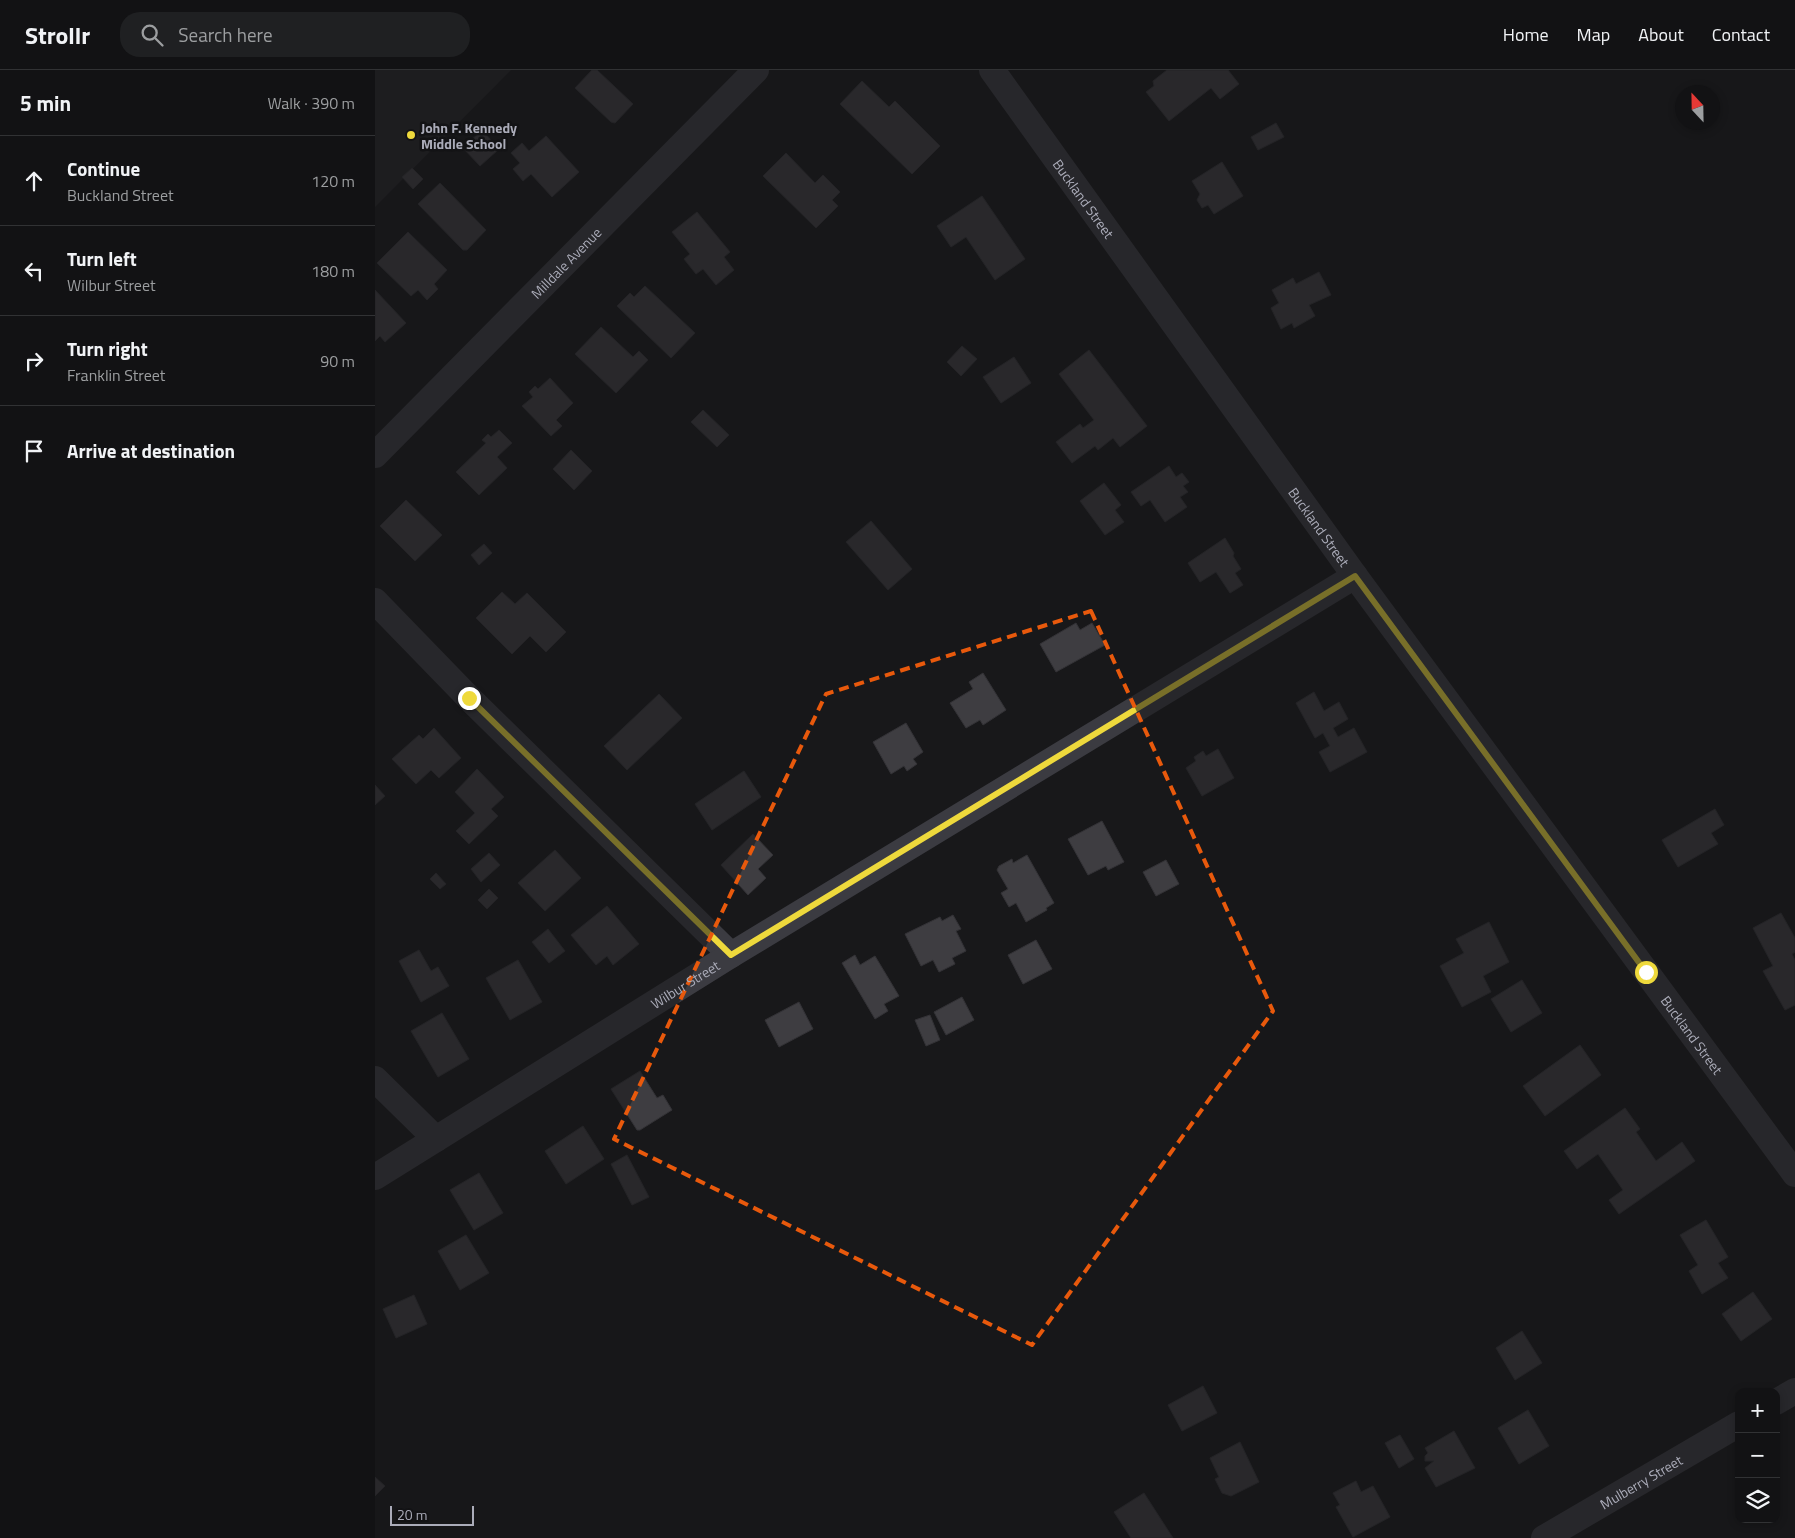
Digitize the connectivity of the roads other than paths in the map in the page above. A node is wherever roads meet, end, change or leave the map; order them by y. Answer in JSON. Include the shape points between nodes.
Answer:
{"nodes":[{"id":1,"x":756,"y":70,"type":"edge"},
{"id":2,"x":1004,"y":74,"type":"edge"},
{"id":3,"x":375,"y":455,"type":"edge"},
{"id":4,"x":1355,"y":576,"type":"junction"},
{"id":5,"x":375,"y":600,"type":"edge"},
{"id":6,"x":731,"y":955,"type":"junction"},
{"id":7,"x":375,"y":1079,"type":"edge"},
{"id":8,"x":436,"y":1139,"type":"junction"},
{"id":9,"x":1795,"y":1174,"type":"edge"},
{"id":10,"x":375,"y":1177,"type":"edge"},
{"id":11,"x":1795,"y":1391,"type":"edge"},
{"id":12,"x":1780,"y":1400,"type":"edge"},
{"id":13,"x":1735,"y":1426,"type":"edge"},
{"id":14,"x":1544,"y":1538,"type":"edge"}],
"edges":[{"from":1,"to":3,"type":"street","name":"Milldale Avenue"},
{"from":2,"to":4,"type":"street","name":"Buckland Street"},
{"from":4,"to":6,"type":"street","name":"Wilbur Street"},
{"from":4,"to":9,"type":"street","name":"Buckland Street"},
{"from":5,"to":6,"type":"street","via":[[469,698]]},
{"from":6,"to":8,"type":"street","name":"Wilbur Street"},
{"from":7,"to":8,"type":"street"},
{"from":8,"to":10,"type":"street","name":"Wilbur Street"},
{"from":11,"to":12,"type":"street"},
{"from":13,"to":14,"type":"street","name":"Mulberry Street"}]}
